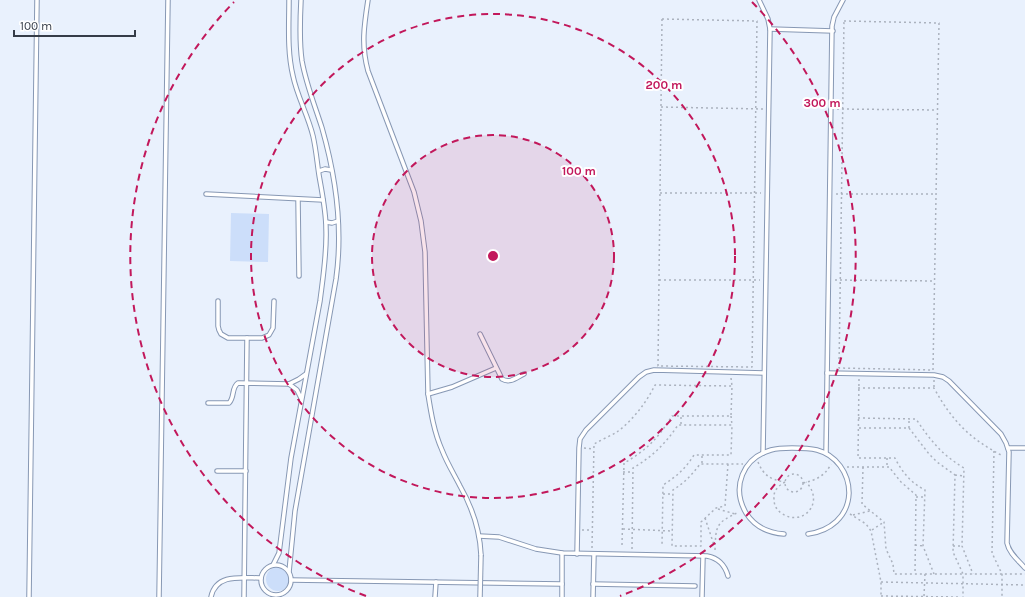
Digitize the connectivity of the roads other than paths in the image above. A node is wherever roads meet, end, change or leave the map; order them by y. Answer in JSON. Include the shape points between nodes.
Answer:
{"nodes":[{"id":1,"x":37,"y":0,"type":"edge"},
{"id":2,"x":168,"y":0,"type":"edge"},
{"id":3,"x":289,"y":0,"type":"edge"},
{"id":4,"x":301,"y":0,"type":"edge"},
{"id":5,"x":368,"y":0,"type":"edge"},
{"id":6,"x":759,"y":0,"type":"edge"},
{"id":7,"x":844,"y":0,"type":"edge"},
{"id":8,"x":770,"y":29,"type":"junction"},
{"id":9,"x":832,"y":31,"type":"junction"},
{"id":10,"x":331,"y":170,"type":"junction"},
{"id":11,"x":319,"y":171,"type":"junction"},
{"id":12,"x":206,"y":194,"type":"dead end"},
{"id":13,"x":298,"y":199,"type":"junction"},
{"id":14,"x":324,"y":200,"type":"junction"},
{"id":15,"x":338,"y":221,"type":"junction"},
{"id":16,"x":326,"y":222,"type":"junction"},
{"id":17,"x":298,"y":276,"type":"dead end"},
{"id":18,"x":218,"y":301,"type":"dead end"},
{"id":19,"x":274,"y":302,"type":"dead end"},
{"id":20,"x":480,"y":334,"type":"dead end"},
{"id":21,"x":247,"y":338,"type":"junction"},
{"id":22,"x":496,"y":368,"type":"junction"},
{"id":23,"x":764,"y":373,"type":"junction"},
{"id":24,"x":307,"y":374,"type":"junction"},
{"id":25,"x":524,"y":374,"type":"dead end"},
{"id":26,"x":827,"y":374,"type":"junction"},
{"id":27,"x":247,"y":383,"type":"junction"},
{"id":28,"x":289,"y":384,"type":"junction"},
{"id":29,"x":428,"y":394,"type":"junction"},
{"id":30,"x":302,"y":399,"type":"junction"},
{"id":31,"x":208,"y":403,"type":"dead end"},
{"id":32,"x":1008,"y":448,"type":"junction"},
{"id":33,"x":1025,"y":448,"type":"edge"},
{"id":34,"x":763,"y":453,"type":"junction"},
{"id":35,"x":826,"y":453,"type":"junction"},
{"id":36,"x":217,"y":471,"type":"dead end"},
{"id":37,"x":246,"y":471,"type":"junction"},
{"id":38,"x":784,"y":534,"type":"dead end"},
{"id":39,"x":808,"y":534,"type":"dead end"},
{"id":40,"x":479,"y":536,"type":"junction"},
{"id":41,"x":562,"y":553,"type":"junction"},
{"id":42,"x":577,"y":554,"type":"junction"},
{"id":43,"x":593,"y":554,"type":"junction"},
{"id":44,"x":703,"y":556,"type":"junction"},
{"id":45,"x":273,"y":565,"type":"junction"},
{"id":46,"x":1025,"y":568,"type":"edge"},
{"id":47,"x":289,"y":572,"type":"junction"},
{"id":48,"x":728,"y":576,"type":"dead end"},
{"id":49,"x":244,"y":578,"type":"junction"},
{"id":50,"x":261,"y":578,"type":"junction"},
{"id":51,"x":291,"y":580,"type":"junction"},
{"id":52,"x":436,"y":582,"type":"junction"},
{"id":53,"x":562,"y":584,"type":"junction"},
{"id":54,"x":593,"y":584,"type":"junction"},
{"id":55,"x":695,"y":586,"type":"dead end"},
{"id":56,"x":276,"y":596,"type":"edge"},
{"id":57,"x":29,"y":597,"type":"edge"},
{"id":58,"x":159,"y":597,"type":"edge"},
{"id":59,"x":211,"y":597,"type":"edge"},
{"id":60,"x":244,"y":597,"type":"edge"},
{"id":61,"x":435,"y":597,"type":"edge"},
{"id":62,"x":480,"y":597,"type":"edge"},
{"id":63,"x":562,"y":597,"type":"edge"},
{"id":64,"x":593,"y":597,"type":"edge"},
{"id":65,"x":702,"y":597,"type":"edge"}],
"edges":[{"from":1,"to":57,"type":"lane"},
{"from":2,"to":58,"type":"lane"},
{"from":3,"to":11,"type":"lane","via":[[292,75],[309,123]]},
{"from":4,"to":10,"type":"lane","via":[[302,62]]},
{"from":5,"to":29,"type":"lane","via":[[363,34],[365,62],[414,192],[421,222],[425,252]]},
{"from":6,"to":8,"type":"lane"},
{"from":7,"to":9,"type":"lane","via":[[834,17]]},
{"from":8,"to":9,"type":"lane"},
{"from":8,"to":23,"type":"lane"},
{"from":9,"to":26,"type":"lane"},
{"from":10,"to":11,"type":"lane"},
{"from":10,"to":15,"type":"lane"},
{"from":11,"to":14,"type":"lane"},
{"from":12,"to":13,"type":"lane"},
{"from":13,"to":14,"type":"lane"},
{"from":13,"to":17,"type":"lane"},
{"from":14,"to":16,"type":"lane"},
{"from":15,"to":16,"type":"lane"},
{"from":15,"to":47,"type":"lane","via":[[337,272],[295,511]]},
{"from":16,"to":24,"type":"lane","via":[[324,277]]},
{"from":18,"to":21,"type":"lane","via":[[218,326],[221,334],[228,338]]},
{"from":19,"to":21,"type":"lane","via":[[271,332],[266,337]]},
{"from":20,"to":22,"type":"lane"},
{"from":21,"to":27,"type":"lane"},
{"from":22,"to":25,"type":"lane","via":[[506,381]]},
{"from":22,"to":29,"type":"lane","via":[[452,388]]},
{"from":23,"to":34,"type":"lane"},
{"from":23,"to":42,"type":"lane","via":[[654,370],[639,377],[580,439]]},
{"from":24,"to":28,"type":"lane"},
{"from":24,"to":30,"type":"lane"},
{"from":26,"to":32,"type":"lane","via":[[944,377],[1001,434]]},
{"from":26,"to":35,"type":"lane"},
{"from":27,"to":28,"type":"lane"},
{"from":27,"to":31,"type":"lane","via":[[241,382],[235,386],[229,403]]},
{"from":27,"to":37,"type":"lane"},
{"from":28,"to":30,"type":"lane","via":[[297,390]]},
{"from":29,"to":40,"type":"lane","via":[[433,423],[442,450],[466,497]]},
{"from":30,"to":45,"type":"lane","via":[[279,553]]},
{"from":32,"to":33,"type":"lane"},
{"from":32,"to":46,"type":"lane","via":[[1007,543],[1009,550]]},
{"from":34,"to":35,"type":"lane","via":[[772,449],[806,448]]},
{"from":34,"to":38,"type":"lane","via":[[749,464],[743,474],[739,489],[742,503],[758,526],[770,532]]},
{"from":35,"to":39,"type":"lane","via":[[841,467],[847,478],[848,500],[840,518],[823,531]]},
{"from":36,"to":37,"type":"lane"},
{"from":37,"to":49,"type":"lane"},
{"from":40,"to":41,"type":"lane","via":[[499,537],[536,549]]},
{"from":40,"to":62,"type":"lane","bridge":true},
{"from":41,"to":42,"type":"lane"},
{"from":41,"to":53,"type":"lane"},
{"from":42,"to":43,"type":"lane"},
{"from":43,"to":44,"type":"lane"},
{"from":43,"to":54,"type":"lane"},
{"from":44,"to":48,"type":"lane","via":[[721,562]]},
{"from":44,"to":65,"type":"lane"},
{"from":45,"to":47,"type":"lane","via":[[280,565]]},
{"from":45,"to":50,"type":"lane","via":[[264,571]]},
{"from":47,"to":51,"type":"lane"},
{"from":49,"to":50,"type":"lane"},
{"from":49,"to":59,"type":"lane","via":[[222,581],[214,588]]},
{"from":49,"to":60,"type":"lane"},
{"from":50,"to":56,"type":"lane","via":[[266,591]]},
{"from":51,"to":52,"type":"lane"},
{"from":51,"to":56,"type":"lane","via":[[287,590]]},
{"from":52,"to":53,"type":"lane"},
{"from":52,"to":61,"type":"lane"},
{"from":53,"to":63,"type":"lane"},
{"from":54,"to":55,"type":"lane"},
{"from":54,"to":64,"type":"lane"}]}
